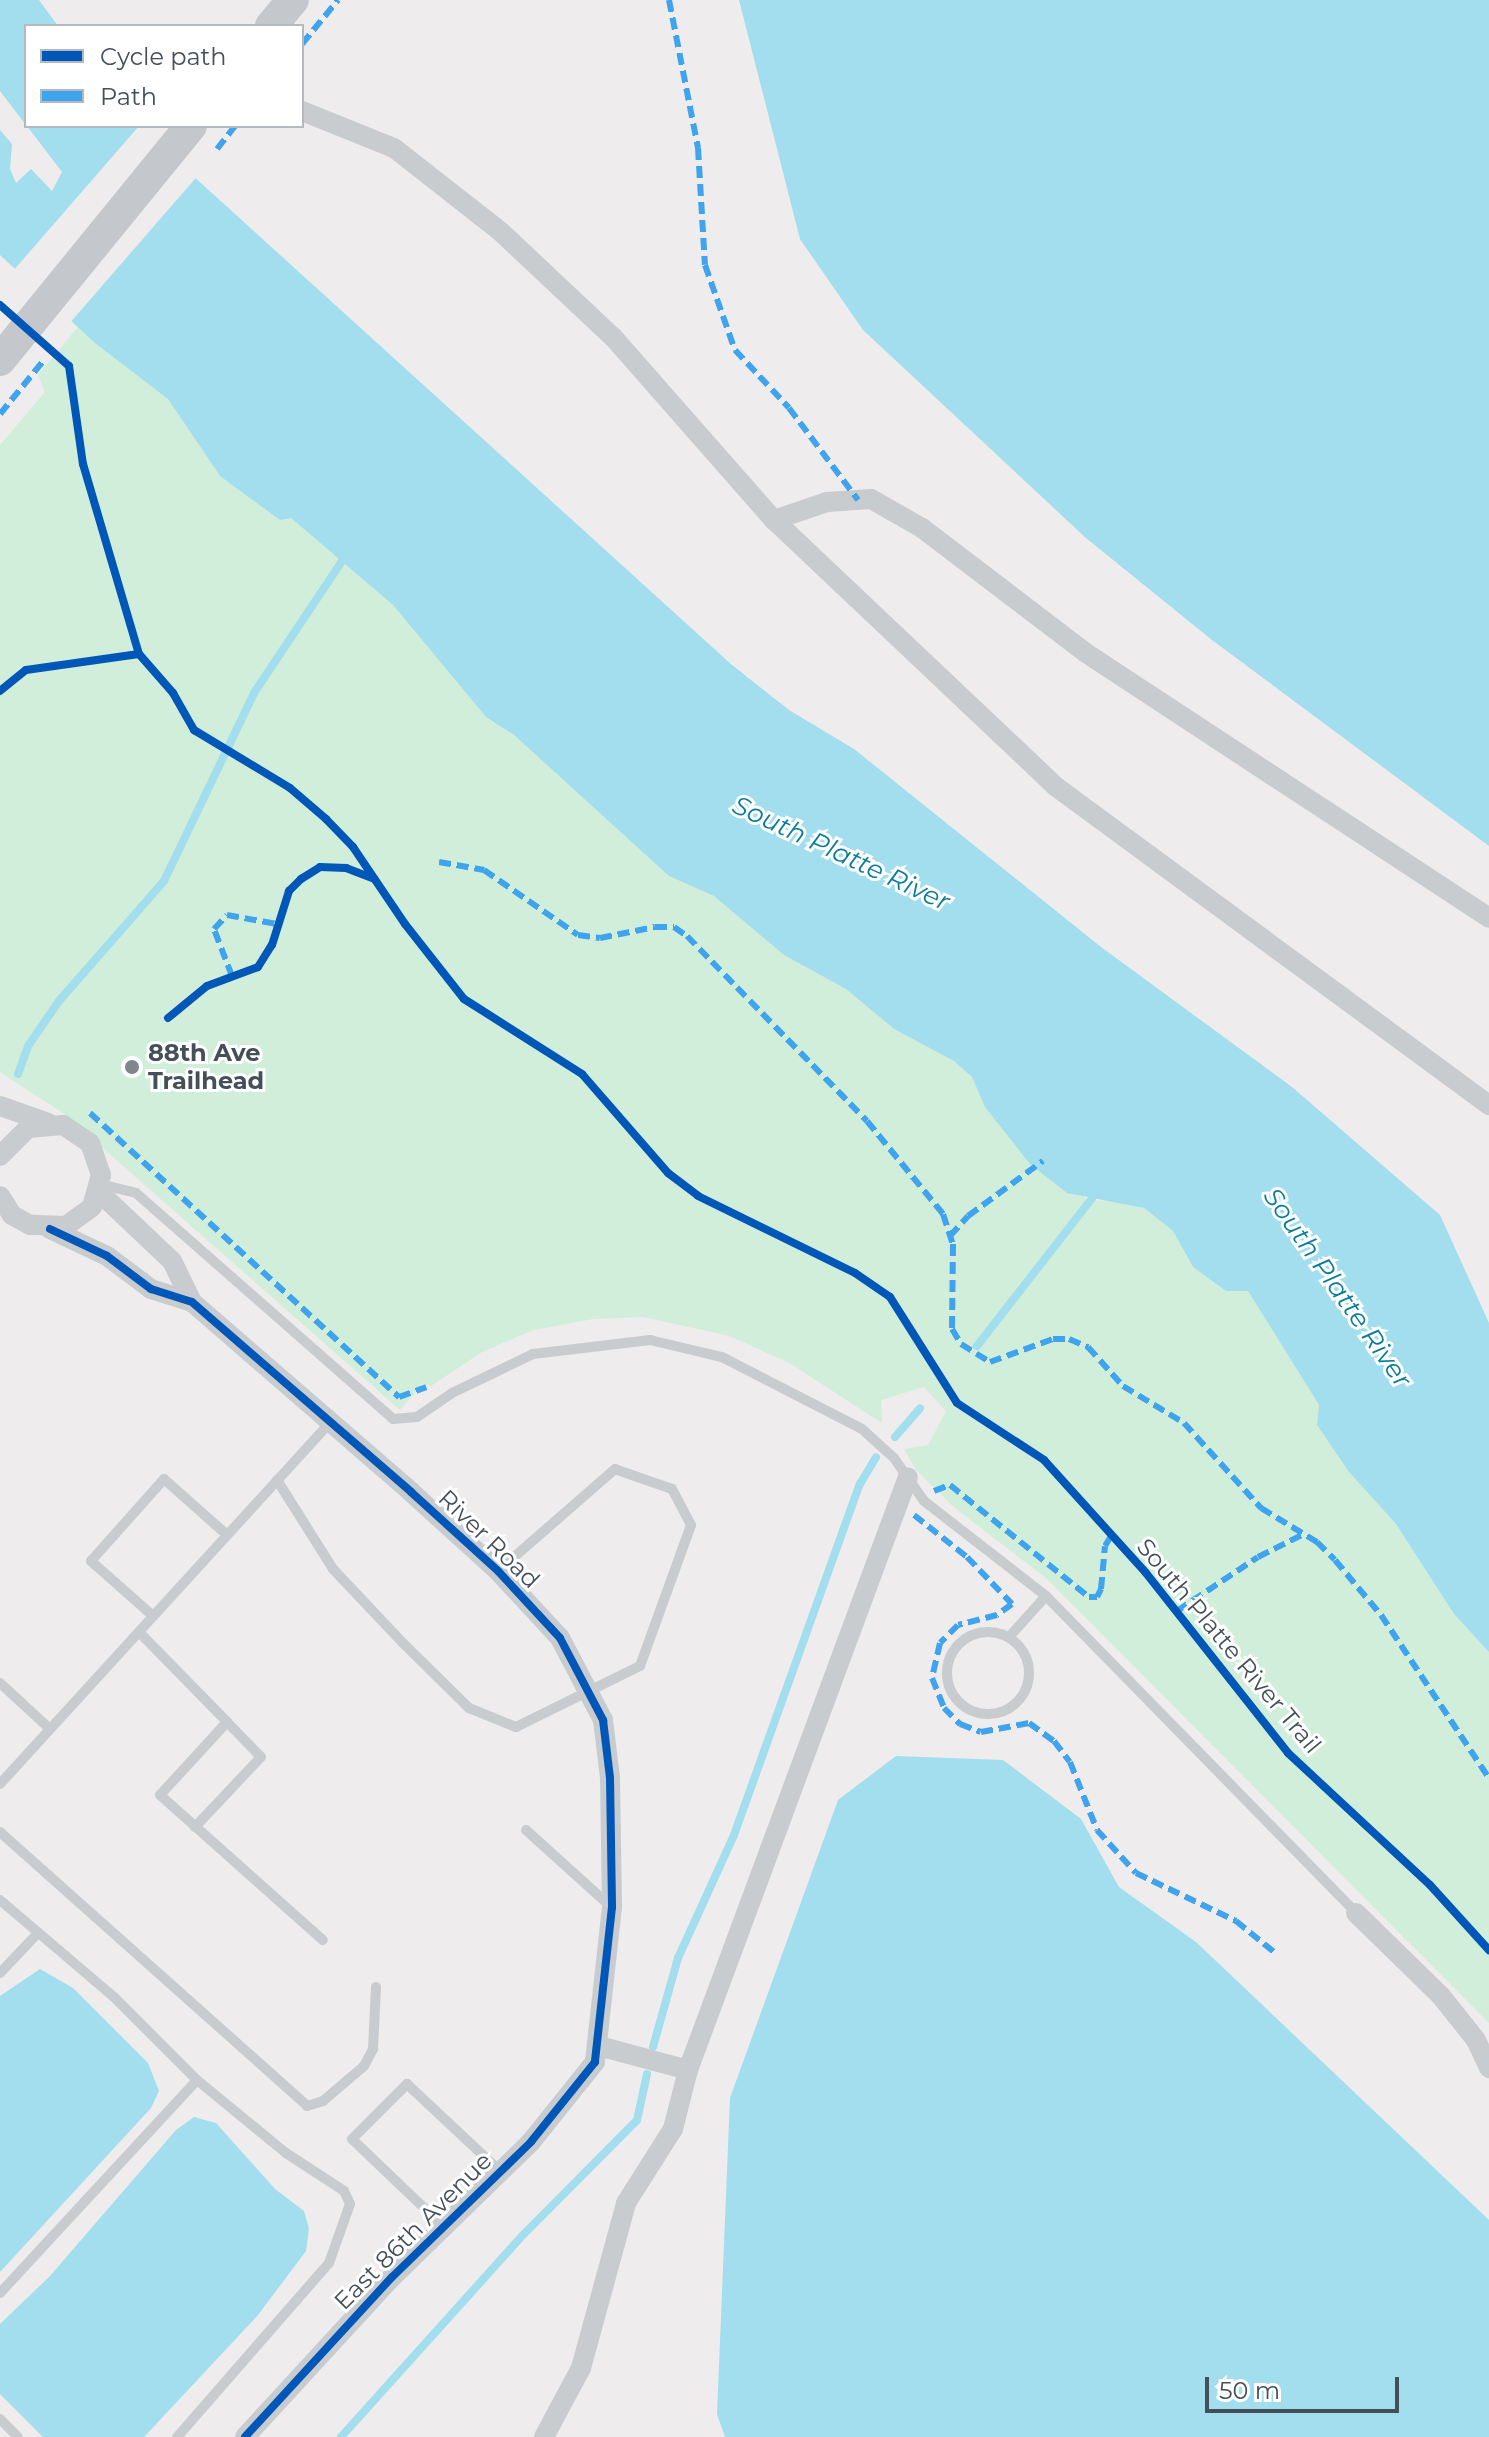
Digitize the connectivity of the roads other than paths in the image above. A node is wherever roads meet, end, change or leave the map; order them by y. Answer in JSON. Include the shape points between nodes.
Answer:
{"nodes":[{"id":1,"x":293,"y":0,"type":"edge"},
{"id":2,"x":273,"y":24,"type":"edge"},
{"id":3,"x":304,"y":112,"type":"edge"},
{"id":4,"x":189,"y":128,"type":"edge"},
{"id":5,"x":9,"y":349,"type":"edge"},
{"id":6,"x":774,"y":520,"type":"junction"},
{"id":7,"x":1489,"y":918,"type":"edge"},
{"id":8,"x":1489,"y":1105,"type":"edge"},
{"id":9,"x":0,"y":1106,"type":"edge"},
{"id":10,"x":48,"y":1123,"type":"junction"},
{"id":11,"x":0,"y":1156,"type":"edge"},
{"id":12,"x":100,"y":1188,"type":"junction"},
{"id":13,"x":0,"y":1196,"type":"edge"},
{"id":14,"x":50,"y":1229,"type":"junction"},
{"id":15,"x":192,"y":1302,"type":"junction"},
{"id":16,"x":330,"y":1422,"type":"junction"},
{"id":17,"x":908,"y":1477,"type":"junction"},
{"id":18,"x":277,"y":1480,"type":"junction"},
{"id":19,"x":227,"y":1535,"type":"junction"},
{"id":20,"x":498,"y":1571,"type":"junction"},
{"id":21,"x":1046,"y":1596,"type":"junction"},
{"id":22,"x":153,"y":1616,"type":"junction"},
{"id":23,"x":139,"y":1632,"type":"junction"},
{"id":24,"x":1009,"y":1637,"type":"junction"},
{"id":25,"x":0,"y":1683,"type":"edge"},
{"id":26,"x":593,"y":1693,"type":"junction"},
{"id":27,"x":227,"y":1722,"type":"junction"},
{"id":28,"x":49,"y":1728,"type":"junction"},
{"id":29,"x":0,"y":1784,"type":"edge"},
{"id":30,"x":195,"y":1827,"type":"junction"},
{"id":31,"x":526,"y":1830,"type":"dead end"},
{"id":32,"x":0,"y":1832,"type":"edge"},
{"id":33,"x":0,"y":1900,"type":"edge"},
{"id":34,"x":612,"y":1907,"type":"junction"},
{"id":35,"x":1356,"y":1913,"type":"joint"},
{"id":36,"x":38,"y":1933,"type":"junction"},
{"id":37,"x":323,"y":1940,"type":"dead end"},
{"id":38,"x":0,"y":1973,"type":"edge"},
{"id":39,"x":376,"y":1987,"type":"dead end"},
{"id":40,"x":599,"y":2046,"type":"junction"},
{"id":41,"x":1489,"y":2068,"type":"edge"},
{"id":42,"x":688,"y":2070,"type":"junction"},
{"id":43,"x":197,"y":2080,"type":"junction"},
{"id":44,"x":500,"y":2171,"type":"junction"},
{"id":45,"x":442,"y":2225,"type":"junction"},
{"id":46,"x":0,"y":2293,"type":"edge"},
{"id":47,"x":0,"y":2419,"type":"edge"},
{"id":48,"x":18,"y":2437,"type":"edge"},
{"id":49,"x":177,"y":2437,"type":"edge"},
{"id":50,"x":245,"y":2437,"type":"edge"},
{"id":51,"x":544,"y":2437,"type":"edge"}],
"edges":[{"from":1,"to":2,"type":"main road"},
{"from":3,"to":6,"type":"street","via":[[394,148],[501,232],[613,337]]},
{"from":4,"to":5,"type":"main road"},
{"from":6,"to":7,"type":"street","via":[[827,502],[871,499],[922,528],[1086,653]]},
{"from":6,"to":8,"type":"street","via":[[1055,786]]},
{"from":9,"to":10,"type":"street"},
{"from":10,"to":11,"type":"street","via":[[19,1133]]},
{"from":10,"to":12,"type":"street","via":[[77,1131],[90,1143],[98,1158]]},
{"from":12,"to":14,"type":"street","via":[[80,1218]]},
{"from":12,"to":15,"type":"street","name":"River Road","via":[[172,1261]]},
{"from":12,"to":17,"type":"lane","via":[[136,1193],[393,1419],[417,1417],[452,1393],[533,1354],[650,1340],[722,1357],[870,1436]]},
{"from":13,"to":14,"type":"street","name":"River Road","via":[[12,1215]]},
{"from":14,"to":15,"type":"street","name":"River Road","via":[[107,1256],[151,1289]]},
{"from":15,"to":16,"type":"street","name":"River Road"},
{"from":16,"to":18,"type":"lane"},
{"from":16,"to":20,"type":"street","name":"River Road"},
{"from":17,"to":21,"type":"lane","via":[[924,1501]]},
{"from":17,"to":42,"type":"street"},
{"from":18,"to":19,"type":"lane"},
{"from":18,"to":26,"type":"lane","via":[[333,1569],[469,1708],[516,1727]]},
{"from":19,"to":22,"type":"lane"},
{"from":19,"to":22,"type":"lane","via":[[164,1479],[91,1561]]},
{"from":20,"to":26,"type":"street","name":"River Road","via":[[560,1638]]},
{"from":20,"to":26,"type":"lane","via":[[615,1469],[672,1489],[691,1525],[640,1666]]},
{"from":21,"to":24,"type":"lane"},
{"from":21,"to":35,"type":"lane"},
{"from":22,"to":23,"type":"lane"},
{"from":23,"to":27,"type":"lane"},
{"from":23,"to":28,"type":"lane"},
{"from":24,"to":24,"type":"lane","via":[[982,1632],[968,1636],[949,1657],[948,1685],[964,1707],[977,1713],[1004,1711],[1025,1692],[1029,1666]]},
{"from":25,"to":28,"type":"lane"},
{"from":26,"to":34,"type":"street","name":"River Road","via":[[610,1778]]},
{"from":27,"to":30,"type":"lane","via":[[261,1757]]},
{"from":27,"to":30,"type":"lane","via":[[160,1795]]},
{"from":28,"to":29,"type":"lane"},
{"from":30,"to":37,"type":"lane"},
{"from":31,"to":34,"type":"lane"},
{"from":32,"to":39,"type":"lane","via":[[307,2106],[323,2101],[364,2066],[373,2049]]},
{"from":33,"to":36,"type":"lane"},
{"from":34,"to":40,"type":"street","name":"River Road"},
{"from":35,"to":41,"type":"street","via":[[1441,1996],[1476,2040]]},
{"from":36,"to":38,"type":"lane"},
{"from":36,"to":43,"type":"lane","via":[[114,1997]]},
{"from":40,"to":42,"type":"street"},
{"from":40,"to":44,"type":"street","name":"East 86th Avenue","via":[[579,2088]]},
{"from":42,"to":51,"type":"street","via":[[673,2129],[626,2203],[581,2368]]},
{"from":43,"to":46,"type":"lane"},
{"from":43,"to":49,"type":"lane","via":[[286,2153],[344,2191],[350,2204],[329,2263]]},
{"from":44,"to":45,"type":"street","name":"East 86th Avenue"},
{"from":44,"to":45,"type":"lane","via":[[407,2084],[352,2139]]},
{"from":45,"to":50,"type":"street","name":"East 86th Avenue"},
{"from":47,"to":48,"type":"lane"}]}
